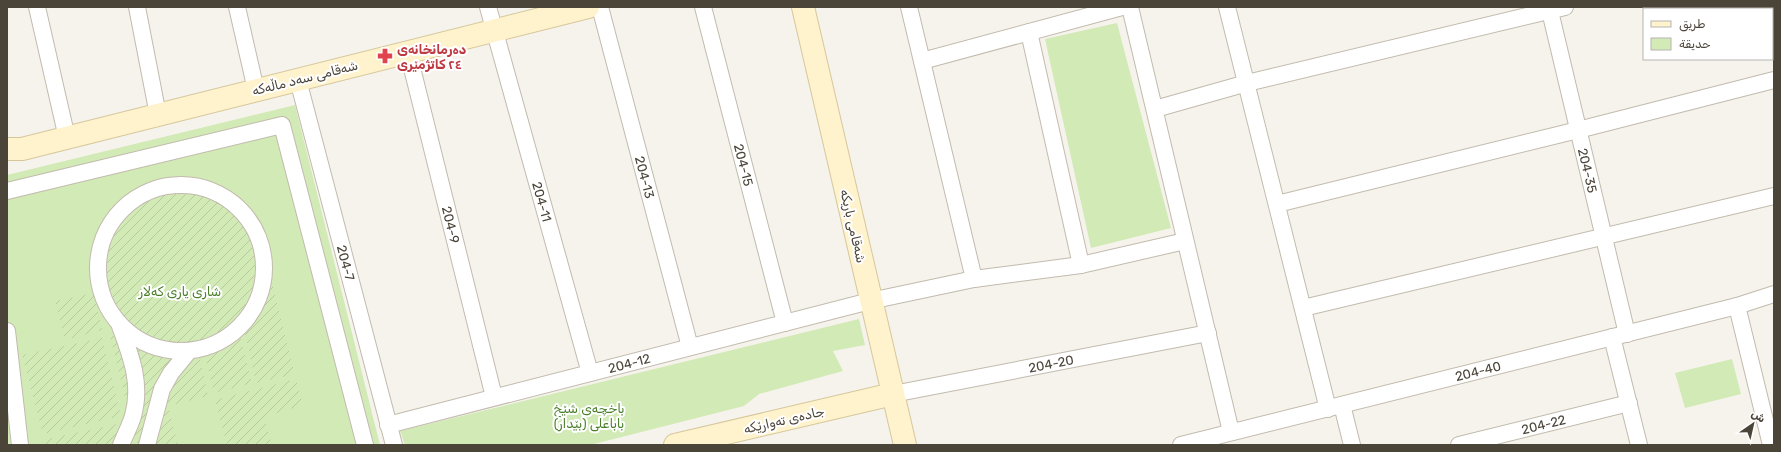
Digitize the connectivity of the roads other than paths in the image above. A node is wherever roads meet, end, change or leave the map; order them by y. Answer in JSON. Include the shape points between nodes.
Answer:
{"nodes":[{"id":1,"x":37,"y":7,"type":"edge"},
{"id":2,"x":137,"y":7,"type":"edge"},
{"id":3,"x":237,"y":7,"type":"edge"},
{"id":4,"x":488,"y":7,"type":"edge"},
{"id":5,"x":588,"y":7,"type":"edge"},
{"id":6,"x":600,"y":7,"type":"edge"},
{"id":7,"x":703,"y":7,"type":"edge"},
{"id":8,"x":803,"y":7,"type":"edge"},
{"id":9,"x":909,"y":7,"type":"edge"},
{"id":10,"x":1122,"y":7,"type":"edge"},
{"id":11,"x":1130,"y":7,"type":"edge"},
{"id":12,"x":1227,"y":7,"type":"edge"},
{"id":13,"x":1555,"y":8,"type":"edge"},
{"id":14,"x":495,"y":30,"type":"junction"},
{"id":15,"x":1029,"y":32,"type":"junction"},
{"id":16,"x":408,"y":52,"type":"junction"},
{"id":17,"x":922,"y":60,"type":"junction"},
{"id":18,"x":298,"y":80,"type":"junction"},
{"id":19,"x":1774,"y":80,"type":"edge"},
{"id":20,"x":1246,"y":83,"type":"junction"},
{"id":21,"x":256,"y":90,"type":"junction"},
{"id":22,"x":1154,"y":109,"type":"junction"},
{"id":23,"x":158,"y":115,"type":"junction"},
{"id":24,"x":1578,"y":130,"type":"junction"},
{"id":25,"x":67,"y":138,"type":"junction"},
{"id":26,"x":12,"y":152,"type":"edge"},
{"id":27,"x":7,"y":191,"type":"edge"},
{"id":28,"x":1774,"y":196,"type":"edge"},
{"id":29,"x":1277,"y":204,"type":"junction"},
{"id":30,"x":1604,"y":237,"type":"junction"},
{"id":31,"x":1185,"y":241,"type":"junction"},
{"id":32,"x":1081,"y":265,"type":"junction"},
{"id":33,"x":974,"y":279,"type":"junction"},
{"id":34,"x":1774,"y":294,"type":"edge"},
{"id":35,"x":870,"y":301,"type":"junction"},
{"id":36,"x":1737,"y":306,"type":"junction"},
{"id":37,"x":1303,"y":308,"type":"junction"},
{"id":38,"x":785,"y":323,"type":"junction"},
{"id":39,"x":120,"y":324,"type":"junction"},
{"id":40,"x":7,"y":332,"type":"edge"},
{"id":41,"x":1208,"y":334,"type":"junction"},
{"id":42,"x":1620,"y":336,"type":"junction"},
{"id":43,"x":690,"y":347,"type":"junction"},
{"id":44,"x":189,"y":351,"type":"junction"},
{"id":45,"x":590,"y":373,"type":"junction"},
{"id":46,"x":893,"y":394,"type":"junction"},
{"id":47,"x":494,"y":398,"type":"junction"},
{"id":48,"x":1629,"y":403,"type":"junction"},
{"id":49,"x":1335,"y":407,"type":"junction"},
{"id":50,"x":388,"y":425,"type":"junction"},
{"id":51,"x":1231,"y":432,"type":"junction"},
{"id":52,"x":20,"y":445,"type":"edge"},
{"id":53,"x":121,"y":445,"type":"edge"},
{"id":54,"x":147,"y":445,"type":"edge"},
{"id":55,"x":365,"y":445,"type":"edge"},
{"id":56,"x":394,"y":445,"type":"edge"},
{"id":57,"x":675,"y":445,"type":"edge"},
{"id":58,"x":905,"y":445,"type":"edge"},
{"id":59,"x":1181,"y":445,"type":"edge"},
{"id":60,"x":1352,"y":445,"type":"edge"},
{"id":61,"x":1459,"y":445,"type":"edge"},
{"id":62,"x":1639,"y":445,"type":"edge"},
{"id":63,"x":1771,"y":445,"type":"edge"}],
"edges":[{"from":1,"to":25,"type":"street"},
{"from":2,"to":23,"type":"street"},
{"from":3,"to":21,"type":"street"},
{"from":4,"to":14,"type":"street","name":"204-11"},
{"from":5,"to":14,"type":"street","name":"شەقامی سەد ماڵەکە"},
{"from":6,"to":43,"type":"street","name":"204-13"},
{"from":7,"to":38,"type":"street","name":"204-15"},
{"from":8,"to":35,"type":"street","name":"شەقامی باریکە"},
{"from":9,"to":17,"type":"street"},
{"from":10,"to":15,"type":"street"},
{"from":11,"to":22,"type":"street"},
{"from":12,"to":20,"type":"street"},
{"from":13,"to":20,"type":"street"},
{"from":13,"to":24,"type":"street","name":"204-35"},
{"from":14,"to":16,"type":"street","name":"شەقامی سەد ماڵەکە"},
{"from":14,"to":45,"type":"street","name":"204-11"},
{"from":15,"to":17,"type":"street"},
{"from":15,"to":32,"type":"street"},
{"from":16,"to":18,"type":"street","name":"شەقامی سەد ماڵەکە"},
{"from":16,"to":47,"type":"street","name":"204-9"},
{"from":17,"to":33,"type":"street"},
{"from":18,"to":21,"type":"street","name":"شەقامی سەد ماڵەکە"},
{"from":18,"to":50,"type":"street","name":"204-7"},
{"from":19,"to":24,"type":"street"},
{"from":20,"to":22,"type":"street"},
{"from":20,"to":29,"type":"street"},
{"from":21,"to":23,"type":"street","name":"شەقامی سەد ماڵەکە"},
{"from":22,"to":31,"type":"street"},
{"from":23,"to":25,"type":"street","name":"شەقامی سەد ماڵەکە"},
{"from":24,"to":29,"type":"street"},
{"from":24,"to":30,"type":"street","name":"204-35"},
{"from":25,"to":26,"type":"street","name":"شەقامی سەد ماڵەکە"},
{"from":27,"to":55,"type":"street","via":[[282,125]]},
{"from":28,"to":30,"type":"street"},
{"from":29,"to":37,"type":"street"},
{"from":30,"to":37,"type":"street"},
{"from":30,"to":42,"type":"street","name":"204-35"},
{"from":31,"to":32,"type":"street","name":"204-12"},
{"from":31,"to":41,"type":"street"},
{"from":32,"to":33,"type":"street","name":"204-12"},
{"from":33,"to":35,"type":"street","name":"204-12"},
{"from":34,"to":36,"type":"street","name":"204-40"},
{"from":35,"to":38,"type":"street","name":"204-12"},
{"from":35,"to":46,"type":"street","name":"شەقامی باریکە"},
{"from":36,"to":42,"type":"street","name":"204-40"},
{"from":36,"to":63,"type":"street"},
{"from":37,"to":49,"type":"street"},
{"from":38,"to":43,"type":"street","name":"204-12"},
{"from":39,"to":44,"type":"street","via":[[144,343],[172,351]]},
{"from":39,"to":44,"type":"street","via":[[111,313],[100,286],[98,257],[107,229],[115,217],[137,197],[164,186],[205,188],[218,193],[230,200],[256,231],[264,250],[263,284],[257,303],[246,321],[226,339],[214,345]]},
{"from":39,"to":53,"type":"street","via":[[131,352],[136,386],[133,417]]},
{"from":40,"to":52,"type":"street"},
{"from":41,"to":46,"type":"street","name":"204-20"},
{"from":41,"to":51,"type":"street"},
{"from":42,"to":48,"type":"street","name":"204-35"},
{"from":42,"to":49,"type":"street","name":"204-40"},
{"from":43,"to":45,"type":"street","name":"204-12"},
{"from":44,"to":54,"type":"street","via":[[162,388]]},
{"from":45,"to":47,"type":"street","name":"204-12"},
{"from":46,"to":57,"type":"street","name":"جادەی تەوارێکە"},
{"from":46,"to":58,"type":"street","name":"شەقامی باریکە"},
{"from":47,"to":50,"type":"street","name":"204-12"},
{"from":48,"to":61,"type":"street","name":"204-22"},
{"from":48,"to":62,"type":"street","name":"204-35"},
{"from":49,"to":51,"type":"street","name":"204-40"},
{"from":49,"to":60,"type":"street"},
{"from":50,"to":56,"type":"street","name":"204-7"},
{"from":51,"to":59,"type":"street","name":"204-40"}]}
